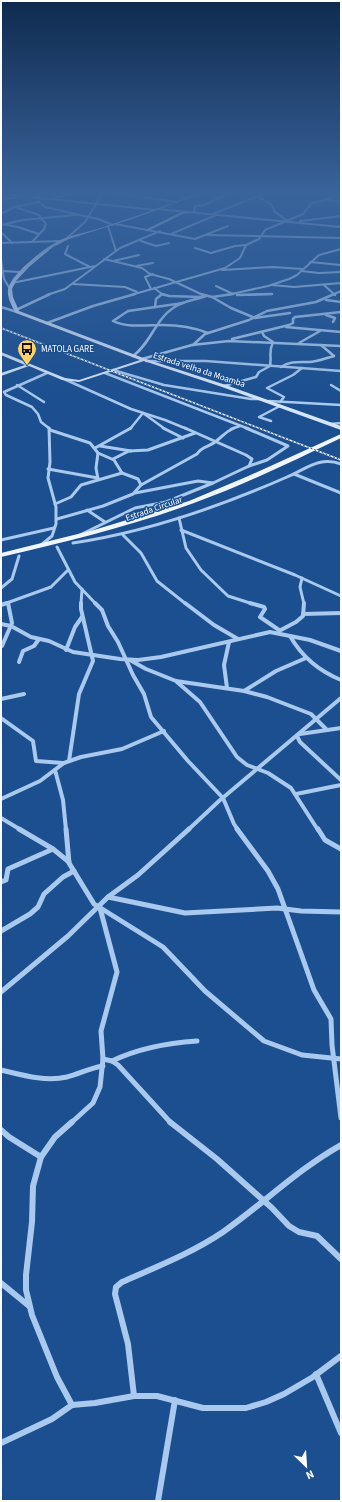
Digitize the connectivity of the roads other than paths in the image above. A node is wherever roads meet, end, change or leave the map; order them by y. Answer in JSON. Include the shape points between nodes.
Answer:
{"nodes":[{"id":1,"x":34,"y":261,"type":"edge"},
{"id":2,"x":79,"y":261,"type":"edge"},
{"id":3,"x":102,"y":261,"type":"edge"},
{"id":4,"x":113,"y":261,"type":"edge"},
{"id":5,"x":236,"y":261,"type":"edge"},
{"id":6,"x":310,"y":262,"type":"joint"},
{"id":7,"x":153,"y":263,"type":"dead end"},
{"id":8,"x":341,"y":264,"type":"edge"},
{"id":9,"x":134,"y":267,"type":"junction"},
{"id":10,"x":92,"y":268,"type":"junction"},
{"id":11,"x":218,"y":270,"type":"junction"},
{"id":12,"x":302,"y":270,"type":"junction"},
{"id":13,"x":1,"y":271,"type":"edge"},
{"id":14,"x":20,"y":272,"type":"junction"},
{"id":15,"x":341,"y":272,"type":"edge"},
{"id":16,"x":153,"y":274,"type":"junction"},
{"id":17,"x":176,"y":282,"type":"junction"},
{"id":18,"x":12,"y":283,"type":"junction"},
{"id":19,"x":341,"y":283,"type":"edge"},
{"id":20,"x":73,"y":284,"type":"junction"},
{"id":21,"x":268,"y":285,"type":"junction"},
{"id":22,"x":324,"y":285,"type":"junction"},
{"id":23,"x":216,"y":286,"type":"dead end"},
{"id":24,"x":10,"y":289,"type":"junction"},
{"id":25,"x":152,"y":289,"type":"junction"},
{"id":26,"x":143,"y":291,"type":"junction"},
{"id":27,"x":341,"y":291,"type":"edge"},
{"id":28,"x":137,"y":292,"type":"junction"},
{"id":29,"x":157,"y":292,"type":"junction"},
{"id":30,"x":162,"y":294,"type":"junction"},
{"id":31,"x":234,"y":294,"type":"junction"},
{"id":32,"x":272,"y":294,"type":"dead end"},
{"id":33,"x":335,"y":295,"type":"junction"},
{"id":34,"x":207,"y":296,"type":"junction"},
{"id":35,"x":212,"y":297,"type":"junction"},
{"id":36,"x":203,"y":298,"type":"junction"},
{"id":37,"x":324,"y":300,"type":"junction"},
{"id":38,"x":341,"y":302,"type":"edge"},
{"id":39,"x":183,"y":303,"type":"junction"},
{"id":40,"x":1,"y":307,"type":"edge"},
{"id":41,"x":155,"y":307,"type":"junction"},
{"id":42,"x":17,"y":311,"type":"junction"},
{"id":43,"x":341,"y":312,"type":"edge"},
{"id":44,"x":290,"y":313,"type":"dead end"},
{"id":45,"x":324,"y":314,"type":"junction"},
{"id":46,"x":255,"y":318,"type":"junction"},
{"id":47,"x":47,"y":322,"type":"junction"},
{"id":48,"x":333,"y":322,"type":"dead end"},
{"id":49,"x":156,"y":326,"type":"junction"},
{"id":50,"x":281,"y":327,"type":"junction"},
{"id":51,"x":321,"y":331,"type":"junction"},
{"id":52,"x":262,"y":332,"type":"junction"},
{"id":53,"x":341,"y":332,"type":"edge"},
{"id":54,"x":208,"y":333,"type":"junction"},
{"id":55,"x":225,"y":341,"type":"junction"},
{"id":56,"x":273,"y":342,"type":"junction"},
{"id":57,"x":299,"y":343,"type":"junction"},
{"id":58,"x":192,"y":345,"type":"junction"},
{"id":59,"x":321,"y":345,"type":"junction"},
{"id":60,"x":341,"y":346,"type":"edge"},
{"id":61,"x":1,"y":353,"type":"edge"},
{"id":62,"x":133,"y":356,"type":"junction"},
{"id":63,"x":142,"y":360,"type":"junction"},
{"id":64,"x":28,"y":365,"type":"junction"},
{"id":65,"x":270,"y":366,"type":"junction"},
{"id":66,"x":282,"y":367,"type":"junction"},
{"id":67,"x":302,"y":368,"type":"junction"},
{"id":68,"x":113,"y":370,"type":"junction"},
{"id":69,"x":341,"y":371,"type":"edge"},
{"id":70,"x":48,"y":373,"type":"junction"},
{"id":71,"x":105,"y":373,"type":"junction"},
{"id":72,"x":1,"y":375,"type":"edge"},
{"id":73,"x":64,"y":379,"type":"junction"},
{"id":74,"x":17,"y":385,"type":"junction"},
{"id":75,"x":331,"y":385,"type":"dead end"},
{"id":76,"x":224,"y":386,"type":"junction"},
{"id":77,"x":341,"y":391,"type":"edge"},
{"id":78,"x":260,"y":399,"type":"junction"},
{"id":79,"x":44,"y":402,"type":"dead end"},
{"id":80,"x":280,"y":404,"type":"junction"},
{"id":81,"x":341,"y":405,"type":"edge"},
{"id":82,"x":330,"y":406,"type":"junction"},
{"id":83,"x":341,"y":408,"type":"edge"},
{"id":84,"x":143,"y":413,"type":"junction"},
{"id":85,"x":271,"y":421,"type":"dead end"},
{"id":86,"x":341,"y":423,"type":"edge"},
{"id":87,"x":330,"y":424,"type":"junction"},
{"id":88,"x":241,"y":426,"type":"junction"},
{"id":89,"x":341,"y":428,"type":"edge"},
{"id":90,"x":50,"y":430,"type":"junction"},
{"id":91,"x":195,"y":433,"type":"junction"},
{"id":92,"x":341,"y":436,"type":"edge"},
{"id":93,"x":182,"y":438,"type":"junction"},
{"id":94,"x":341,"y":441,"type":"edge"},
{"id":95,"x":215,"y":442,"type":"junction"},
{"id":96,"x":100,"y":445,"type":"junction"},
{"id":97,"x":323,"y":447,"type":"junction"},
{"id":98,"x":94,"y":448,"type":"junction"},
{"id":99,"x":132,"y":451,"type":"junction"},
{"id":100,"x":98,"y":453,"type":"junction"},
{"id":101,"x":250,"y":457,"type":"junction"},
{"id":102,"x":113,"y":459,"type":"junction"},
{"id":103,"x":263,"y":462,"type":"junction"},
{"id":104,"x":341,"y":464,"type":"edge"},
{"id":105,"x":249,"y":466,"type":"junction"},
{"id":106,"x":48,"y":469,"type":"junction"},
{"id":107,"x":122,"y":473,"type":"junction"},
{"id":108,"x":294,"y":474,"type":"junction"},
{"id":109,"x":98,"y":478,"type":"junction"},
{"id":110,"x":213,"y":483,"type":"junction"},
{"id":111,"x":141,"y":485,"type":"junction"},
{"id":112,"x":135,"y":493,"type":"junction"},
{"id":113,"x":341,"y":493,"type":"edge"},
{"id":114,"x":55,"y":504,"type":"junction"},
{"id":115,"x":88,"y":510,"type":"junction"},
{"id":116,"x":179,"y":518,"type":"junction"},
{"id":117,"x":56,"y":519,"type":"junction"},
{"id":118,"x":105,"y":522,"type":"junction"},
{"id":119,"x":54,"y":528,"type":"junction"},
{"id":120,"x":181,"y":530,"type":"junction"},
{"id":121,"x":123,"y":535,"type":"junction"},
{"id":122,"x":52,"y":536,"type":"junction"},
{"id":123,"x":1,"y":540,"type":"edge"},
{"id":124,"x":74,"y":540,"type":"junction"},
{"id":125,"x":58,"y":544,"type":"junction"},
{"id":126,"x":39,"y":547,"type":"junction"},
{"id":127,"x":1,"y":556,"type":"edge"},
{"id":128,"x":19,"y":556,"type":"junction"},
{"id":129,"x":1,"y":560,"type":"edge"},
{"id":130,"x":68,"y":570,"type":"junction"},
{"id":131,"x":302,"y":578,"type":"junction"},
{"id":132,"x":1,"y":588,"type":"edge"},
{"id":133,"x":82,"y":589,"type":"junction"},
{"id":134,"x":341,"y":596,"type":"edge"},
{"id":135,"x":8,"y":602,"type":"junction"},
{"id":136,"x":1,"y":605,"type":"edge"},
{"id":137,"x":341,"y":613,"type":"edge"},
{"id":138,"x":303,"y":614,"type":"junction"},
{"id":139,"x":82,"y":617,"type":"junction"},
{"id":140,"x":1,"y":624,"type":"edge"},
{"id":141,"x":11,"y":626,"type":"junction"},
{"id":142,"x":278,"y":631,"type":"junction"},
{"id":143,"x":290,"y":636,"type":"junction"},
{"id":144,"x":39,"y":639,"type":"junction"},
{"id":145,"x":238,"y":639,"type":"junction"},
{"id":146,"x":229,"y":642,"type":"junction"},
{"id":147,"x":2,"y":646,"type":"dead end"},
{"id":148,"x":66,"y":650,"type":"junction"},
{"id":149,"x":341,"y":651,"type":"edge"},
{"id":150,"x":93,"y":656,"type":"junction"},
{"id":151,"x":306,"y":658,"type":"junction"},
{"id":152,"x":128,"y":660,"type":"junction"},
{"id":153,"x":19,"y":662,"type":"dead end"},
{"id":154,"x":341,"y":680,"type":"edge"},
{"id":155,"x":177,"y":682,"type":"junction"},
{"id":156,"x":227,"y":688,"type":"junction"},
{"id":157,"x":244,"y":691,"type":"junction"},
{"id":158,"x":24,"y":694,"type":"dead end"},
{"id":159,"x":341,"y":698,"type":"edge"},
{"id":160,"x":1,"y":699,"type":"edge"},
{"id":161,"x":1,"y":718,"type":"edge"},
{"id":162,"x":317,"y":718,"type":"junction"},
{"id":163,"x":341,"y":728,"type":"edge"},
{"id":164,"x":327,"y":730,"type":"junction"},
{"id":165,"x":164,"y":731,"type":"junction"},
{"id":166,"x":298,"y":735,"type":"junction"},
{"id":167,"x":291,"y":742,"type":"junction"},
{"id":168,"x":300,"y":742,"type":"junction"},
{"id":169,"x":69,"y":760,"type":"junction"},
{"id":170,"x":63,"y":763,"type":"junction"},
{"id":171,"x":55,"y":770,"type":"junction"},
{"id":172,"x":258,"y":770,"type":"junction"},
{"id":173,"x":341,"y":780,"type":"edge"},
{"id":174,"x":341,"y":785,"type":"edge"},
{"id":175,"x":296,"y":794,"type":"junction"},
{"id":176,"x":223,"y":798,"type":"junction"},
{"id":177,"x":1,"y":799,"type":"edge"},
{"id":178,"x":1,"y":818,"type":"edge"},
{"id":179,"x":340,"y":848,"type":"edge"},
{"id":180,"x":53,"y":849,"type":"junction"},
{"id":181,"x":69,"y":863,"type":"junction"},
{"id":182,"x":74,"y":871,"type":"junction"},
{"id":183,"x":1,"y":882,"type":"edge"},
{"id":184,"x":108,"y":897,"type":"junction"},
{"id":185,"x":99,"y":908,"type":"junction"},
{"id":186,"x":286,"y":909,"type":"junction"},
{"id":187,"x":341,"y":912,"type":"edge"},
{"id":188,"x":1,"y":931,"type":"edge"},
{"id":189,"x":1,"y":992,"type":"edge"},
{"id":190,"x":197,"y":1041,"type":"dead end"},
{"id":191,"x":333,"y":1057,"type":"junction"},
{"id":192,"x":103,"y":1058,"type":"junction"},
{"id":193,"x":341,"y":1059,"type":"edge"},
{"id":194,"x":112,"y":1061,"type":"junction"},
{"id":195,"x":103,"y":1066,"type":"junction"},
{"id":196,"x":1,"y":1070,"type":"edge"},
{"id":197,"x":341,"y":1118,"type":"edge"},
{"id":198,"x":1,"y":1130,"type":"edge"},
{"id":199,"x":341,"y":1145,"type":"edge"},
{"id":200,"x":41,"y":1157,"type":"junction"},
{"id":201,"x":263,"y":1200,"type":"junction"},
{"id":202,"x":341,"y":1259,"type":"edge"},
{"id":203,"x":1,"y":1282,"type":"edge"},
{"id":204,"x":26,"y":1292,"type":"junction"},
{"id":205,"x":17,"y":1297,"type":"junction"},
{"id":206,"x":29,"y":1306,"type":"junction"},
{"id":207,"x":341,"y":1356,"type":"edge"},
{"id":208,"x":316,"y":1374,"type":"junction"},
{"id":209,"x":134,"y":1396,"type":"junction"},
{"id":210,"x":175,"y":1400,"type":"junction"},
{"id":211,"x":72,"y":1405,"type":"junction"},
{"id":212,"x":341,"y":1433,"type":"edge"},
{"id":213,"x":1,"y":1443,"type":"edge"},
{"id":214,"x":158,"y":1501,"type":"edge"}],
"edges":[{"from":1,"to":14,"type":"street"},
{"from":2,"to":10,"type":"street"},
{"from":3,"to":10,"type":"street"},
{"from":4,"to":9,"type":"street"},
{"from":5,"to":11,"type":"street"},
{"from":6,"to":8,"type":"street"},
{"from":6,"to":12,"type":"street"},
{"from":7,"to":9,"type":"street"},
{"from":9,"to":16,"type":"street"},
{"from":10,"to":18,"type":"street"},
{"from":10,"to":20,"type":"street"},
{"from":11,"to":12,"type":"street","via":[[283,266]]},
{"from":11,"to":17,"type":"street"},
{"from":12,"to":15,"type":"street","via":[[321,273]]},
{"from":12,"to":21,"type":"street","via":[[294,276]]},
{"from":13,"to":14,"type":"street"},
{"from":13,"to":24,"type":"street","via":[[3,283]]},
{"from":14,"to":18,"type":"street"},
{"from":16,"to":17,"type":"street"},
{"from":16,"to":25,"type":"street","via":[[145,277]]},
{"from":17,"to":25,"type":"street"},
{"from":17,"to":34,"type":"street"},
{"from":18,"to":24,"type":"street"},
{"from":19,"to":22,"type":"street"},
{"from":20,"to":28,"type":"street","via":[[125,287]]},
{"from":20,"to":42,"type":"street"},
{"from":21,"to":22,"type":"street"},
{"from":21,"to":31,"type":"street"},
{"from":22,"to":33,"type":"street"},
{"from":23,"to":31,"type":"street"},
{"from":24,"to":42,"type":"street"},
{"from":25,"to":26,"type":"street"},
{"from":25,"to":29,"type":"street"},
{"from":26,"to":28,"type":"street"},
{"from":26,"to":29,"type":"street"},
{"from":27,"to":33,"type":"street"},
{"from":28,"to":47,"type":"street"},
{"from":29,"to":30,"type":"street"},
{"from":30,"to":36,"type":"street"},
{"from":30,"to":41,"type":"street","via":[[156,299]]},
{"from":31,"to":32,"type":"street"},
{"from":31,"to":35,"type":"street"},
{"from":33,"to":37,"type":"street"},
{"from":34,"to":35,"type":"street"},
{"from":34,"to":36,"type":"street"},
{"from":35,"to":46,"type":"street"},
{"from":36,"to":39,"type":"street"},
{"from":37,"to":38,"type":"street"},
{"from":37,"to":46,"type":"street","via":[[270,310]]},
{"from":39,"to":41,"type":"street"},
{"from":39,"to":49,"type":"street","via":[[170,309]]},
{"from":40,"to":42,"type":"street"},
{"from":41,"to":49,"type":"street","via":[[128,311],[113,321]]},
{"from":42,"to":47,"type":"street"},
{"from":43,"to":45,"type":"street"},
{"from":44,"to":46,"type":"street"},
{"from":45,"to":48,"type":"street","via":[[334,318]]},
{"from":45,"to":50,"type":"street","via":[[294,318],[292,323]]},
{"from":46,"to":54,"type":"street"},
{"from":47,"to":62,"type":"street"},
{"from":49,"to":54,"type":"street","via":[[188,327]]},
{"from":49,"to":62,"type":"street","via":[[141,350]]},
{"from":50,"to":51,"type":"street"},
{"from":50,"to":52,"type":"street"},
{"from":51,"to":53,"type":"street"},
{"from":51,"to":57,"type":"street"},
{"from":52,"to":55,"type":"street"},
{"from":52,"to":56,"type":"street"},
{"from":54,"to":58,"type":"street"},
{"from":55,"to":56,"type":"street"},
{"from":55,"to":58,"type":"street"},
{"from":56,"to":57,"type":"street"},
{"from":56,"to":65,"type":"street","via":[[269,351]]},
{"from":57,"to":59,"type":"street"},
{"from":58,"to":63,"type":"street"},
{"from":59,"to":60,"type":"street"},
{"from":59,"to":66,"type":"street","via":[[334,356],[285,364]]},
{"from":61,"to":64,"type":"street","name":"Estrada velha da Moamba"},
{"from":62,"to":63,"type":"street"},
{"from":63,"to":65,"type":"street"},
{"from":63,"to":68,"type":"street","name":"Estrada velha da Moamba"},
{"from":63,"to":76,"type":"street","name":"Estrada velha da Moamba"},
{"from":64,"to":70,"type":"street","name":"Estrada velha da Moamba"},
{"from":64,"to":72,"type":"street"},
{"from":65,"to":66,"type":"street"},
{"from":65,"to":76,"type":"street","via":[[259,372],[256,377]]},
{"from":66,"to":67,"type":"street"},
{"from":67,"to":69,"type":"street"},
{"from":67,"to":80,"type":"street","via":[[267,388],[284,397]]},
{"from":68,"to":71,"type":"street","name":"Estrada velha da Moamba"},
{"from":68,"to":78,"type":"street","via":[[155,383],[251,400]]},
{"from":70,"to":73,"type":"street","name":"Estrada velha da Moamba"},
{"from":70,"to":74,"type":"street"},
{"from":71,"to":73,"type":"street","name":"Estrada velha da Moamba","via":[[84,381]]},
{"from":71,"to":88,"type":"street"},
{"from":73,"to":84,"type":"street"},
{"from":74,"to":79,"type":"street"},
{"from":74,"to":90,"type":"street","via":[[4,394],[32,407],[41,422]]},
{"from":75,"to":77,"type":"street"},
{"from":76,"to":78,"type":"street","name":"Estrada velha da Moamba"},
{"from":78,"to":80,"type":"street","name":"Estrada velha da Moamba"},
{"from":80,"to":82,"type":"street"},
{"from":80,"to":85,"type":"street","via":[[259,417]]},
{"from":80,"to":87,"type":"street","name":"Estrada velha da Moamba"},
{"from":81,"to":82,"type":"street"},
{"from":82,"to":83,"type":"street"},
{"from":84,"to":91,"type":"street"},
{"from":84,"to":93,"type":"street","via":[[160,427]]},
{"from":84,"to":96,"type":"street","via":[[130,430]]},
{"from":86,"to":87,"type":"street"},
{"from":87,"to":89,"type":"street","name":"Estrada velha da Moamba"},
{"from":88,"to":95,"type":"street","via":[[225,432]]},
{"from":88,"to":103,"type":"street","via":[[288,446]]},
{"from":90,"to":98,"type":"street","via":[[90,443]]},
{"from":90,"to":106,"type":"street"},
{"from":91,"to":93,"type":"street"},
{"from":91,"to":95,"type":"street"},
{"from":92,"to":97,"type":"main road"},
{"from":93,"to":99,"type":"street","via":[[146,450]]},
{"from":94,"to":97,"type":"main road"},
{"from":95,"to":101,"type":"street"},
{"from":95,"to":111,"type":"street"},
{"from":96,"to":98,"type":"street"},
{"from":96,"to":99,"type":"street"},
{"from":97,"to":124,"type":"main road","name":"Estrada Circular","via":[[208,500],[139,524]]},
{"from":98,"to":100,"type":"street"},
{"from":99,"to":102,"type":"street"},
{"from":100,"to":102,"type":"street"},
{"from":100,"to":109,"type":"street"},
{"from":101,"to":103,"type":"street"},
{"from":101,"to":105,"type":"street","via":[[252,460]]},
{"from":102,"to":107,"type":"street"},
{"from":103,"to":105,"type":"street"},
{"from":104,"to":108,"type":"street","via":[[325,460]]},
{"from":105,"to":110,"type":"street"},
{"from":106,"to":109,"type":"street"},
{"from":106,"to":114,"type":"street"},
{"from":107,"to":109,"type":"street"},
{"from":107,"to":111,"type":"street","via":[[138,479]]},
{"from":108,"to":113,"type":"street"},
{"from":108,"to":116,"type":"street"},
{"from":109,"to":114,"type":"street","via":[[81,485],[71,497]]},
{"from":110,"to":112,"type":"street","via":[[198,481]]},
{"from":110,"to":118,"type":"street","via":[[166,502],[135,508]]},
{"from":111,"to":112,"type":"street"},
{"from":112,"to":115,"type":"street"},
{"from":114,"to":117,"type":"street"},
{"from":115,"to":117,"type":"street"},
{"from":115,"to":118,"type":"street"},
{"from":116,"to":120,"type":"street"},
{"from":116,"to":121,"type":"street"},
{"from":117,"to":119,"type":"street"},
{"from":118,"to":124,"type":"street"},
{"from":119,"to":122,"type":"street"},
{"from":119,"to":123,"type":"street"},
{"from":120,"to":131,"type":"street"},
{"from":120,"to":142,"type":"street","via":[[186,548],[213,582],[231,598],[264,607],[260,617]]},
{"from":121,"to":124,"type":"street","via":[[96,540]]},
{"from":121,"to":145,"type":"street","via":[[141,553],[157,581],[214,625]]},
{"from":122,"to":125,"type":"street"},
{"from":122,"to":126,"type":"street"},
{"from":124,"to":125,"type":"main road","name":"Estrada Circular"},
{"from":125,"to":126,"type":"main road","name":"Estrada Circular"},
{"from":125,"to":128,"type":"main road","name":"Estrada Circular"},
{"from":125,"to":130,"type":"street"},
{"from":126,"to":127,"type":"main road","name":"Estrada Circular"},
{"from":128,"to":129,"type":"main road","name":"Estrada Circular"},
{"from":128,"to":132,"type":"street","via":[[12,578]]},
{"from":130,"to":133,"type":"street","via":[[74,582]]},
{"from":130,"to":135,"type":"street","via":[[51,587]]},
{"from":131,"to":134,"type":"street"},
{"from":131,"to":138,"type":"street","via":[[300,587],[304,602]]},
{"from":133,"to":139,"type":"street"},
{"from":133,"to":152,"type":"street","via":[[102,610],[108,626]]},
{"from":135,"to":136,"type":"street"},
{"from":135,"to":141,"type":"street"},
{"from":137,"to":138,"type":"street"},
{"from":138,"to":142,"type":"street","via":[[302,618]]},
{"from":139,"to":148,"type":"street"},
{"from":139,"to":150,"type":"street"},
{"from":140,"to":141,"type":"street"},
{"from":141,"to":144,"type":"street"},
{"from":141,"to":147,"type":"street"},
{"from":142,"to":143,"type":"street"},
{"from":142,"to":145,"type":"street"},
{"from":143,"to":149,"type":"street"},
{"from":143,"to":151,"type":"street"},
{"from":144,"to":148,"type":"street"},
{"from":144,"to":153,"type":"street","via":[[34,646],[23,651]]},
{"from":145,"to":146,"type":"street"},
{"from":146,"to":152,"type":"street","via":[[161,657]]},
{"from":146,"to":156,"type":"street","via":[[224,665]]},
{"from":148,"to":150,"type":"street"},
{"from":150,"to":152,"type":"street"},
{"from":150,"to":169,"type":"street","via":[[80,694]]},
{"from":151,"to":154,"type":"street","via":[[322,671]]},
{"from":151,"to":157,"type":"street","via":[[276,671]]},
{"from":152,"to":155,"type":"street"},
{"from":152,"to":165,"type":"street","via":[[144,694],[149,713]]},
{"from":155,"to":156,"type":"street"},
{"from":155,"to":172,"type":"street","via":[[200,702],[237,757]]},
{"from":156,"to":157,"type":"street"},
{"from":157,"to":162,"type":"street","via":[[300,709]]},
{"from":158,"to":160,"type":"street"},
{"from":159,"to":162,"type":"street"},
{"from":161,"to":170,"type":"street","via":[[33,741],[36,761]]},
{"from":162,"to":164,"type":"street"},
{"from":162,"to":166,"type":"street"},
{"from":163,"to":164,"type":"street"},
{"from":164,"to":166,"type":"street"},
{"from":165,"to":169,"type":"street","via":[[122,749]]},
{"from":165,"to":176,"type":"street"},
{"from":166,"to":167,"type":"street"},
{"from":166,"to":168,"type":"street"},
{"from":167,"to":168,"type":"street"},
{"from":167,"to":172,"type":"street"},
{"from":168,"to":173,"type":"street"},
{"from":169,"to":170,"type":"street"},
{"from":170,"to":171,"type":"street"},
{"from":171,"to":177,"type":"street","via":[[30,786]]},
{"from":171,"to":181,"type":"street","via":[[63,800]]},
{"from":172,"to":175,"type":"street","via":[[288,785]]},
{"from":172,"to":176,"type":"street"},
{"from":174,"to":175,"type":"street"},
{"from":175,"to":179,"type":"street","via":[[325,840]]},
{"from":176,"to":184,"type":"street","via":[[138,875]]},
{"from":176,"to":186,"type":"street","via":[[239,831],[268,871]]},
{"from":178,"to":180,"type":"street"},
{"from":180,"to":181,"type":"street"},
{"from":180,"to":183,"type":"street","via":[[8,869],[6,880]]},
{"from":181,"to":182,"type":"street"},
{"from":182,"to":185,"type":"street","via":[[88,896]]},
{"from":182,"to":188,"type":"street","via":[[44,894],[38,907],[30,914]]},
{"from":184,"to":185,"type":"street"},
{"from":184,"to":186,"type":"street","via":[[185,913]]},
{"from":185,"to":189,"type":"street"},
{"from":185,"to":191,"type":"street","via":[[163,947],[205,991],[264,1041],[302,1055]]},
{"from":185,"to":192,"type":"street","via":[[116,972],[101,1031]]},
{"from":186,"to":187,"type":"street"},
{"from":186,"to":191,"type":"street","via":[[314,990],[331,1019]]},
{"from":190,"to":194,"type":"street","via":[[176,1042]]},
{"from":191,"to":193,"type":"street"},
{"from":191,"to":197,"type":"street"},
{"from":192,"to":194,"type":"street"},
{"from":192,"to":195,"type":"street"},
{"from":194,"to":201,"type":"street","via":[[174,1126],[217,1159]]},
{"from":195,"to":196,"type":"street","via":[[57,1078],[28,1077]]},
{"from":195,"to":200,"type":"street","via":[[100,1087],[93,1103],[55,1137]]},
{"from":198,"to":200,"type":"street","via":[[9,1138]]},
{"from":199,"to":201,"type":"street","via":[[318,1157]]},
{"from":200,"to":204,"type":"street","via":[[33,1186]]},
{"from":201,"to":202,"type":"street","via":[[288,1226],[299,1232],[317,1236]]},
{"from":201,"to":209,"type":"street","via":[[206,1243],[116,1287],[116,1299],[128,1344]]},
{"from":203,"to":205,"type":"street"},
{"from":204,"to":205,"type":"street"},
{"from":204,"to":206,"type":"street"},
{"from":205,"to":206,"type":"street"},
{"from":206,"to":211,"type":"street","via":[[51,1365]]},
{"from":207,"to":208,"type":"street"},
{"from":208,"to":210,"type":"street","via":[[284,1394],[246,1408],[203,1408]]},
{"from":208,"to":212,"type":"street"},
{"from":209,"to":210,"type":"street","via":[[157,1396]]},
{"from":209,"to":211,"type":"street"},
{"from":210,"to":214,"type":"street"},
{"from":211,"to":213,"type":"street","via":[[52,1419]]}]}
